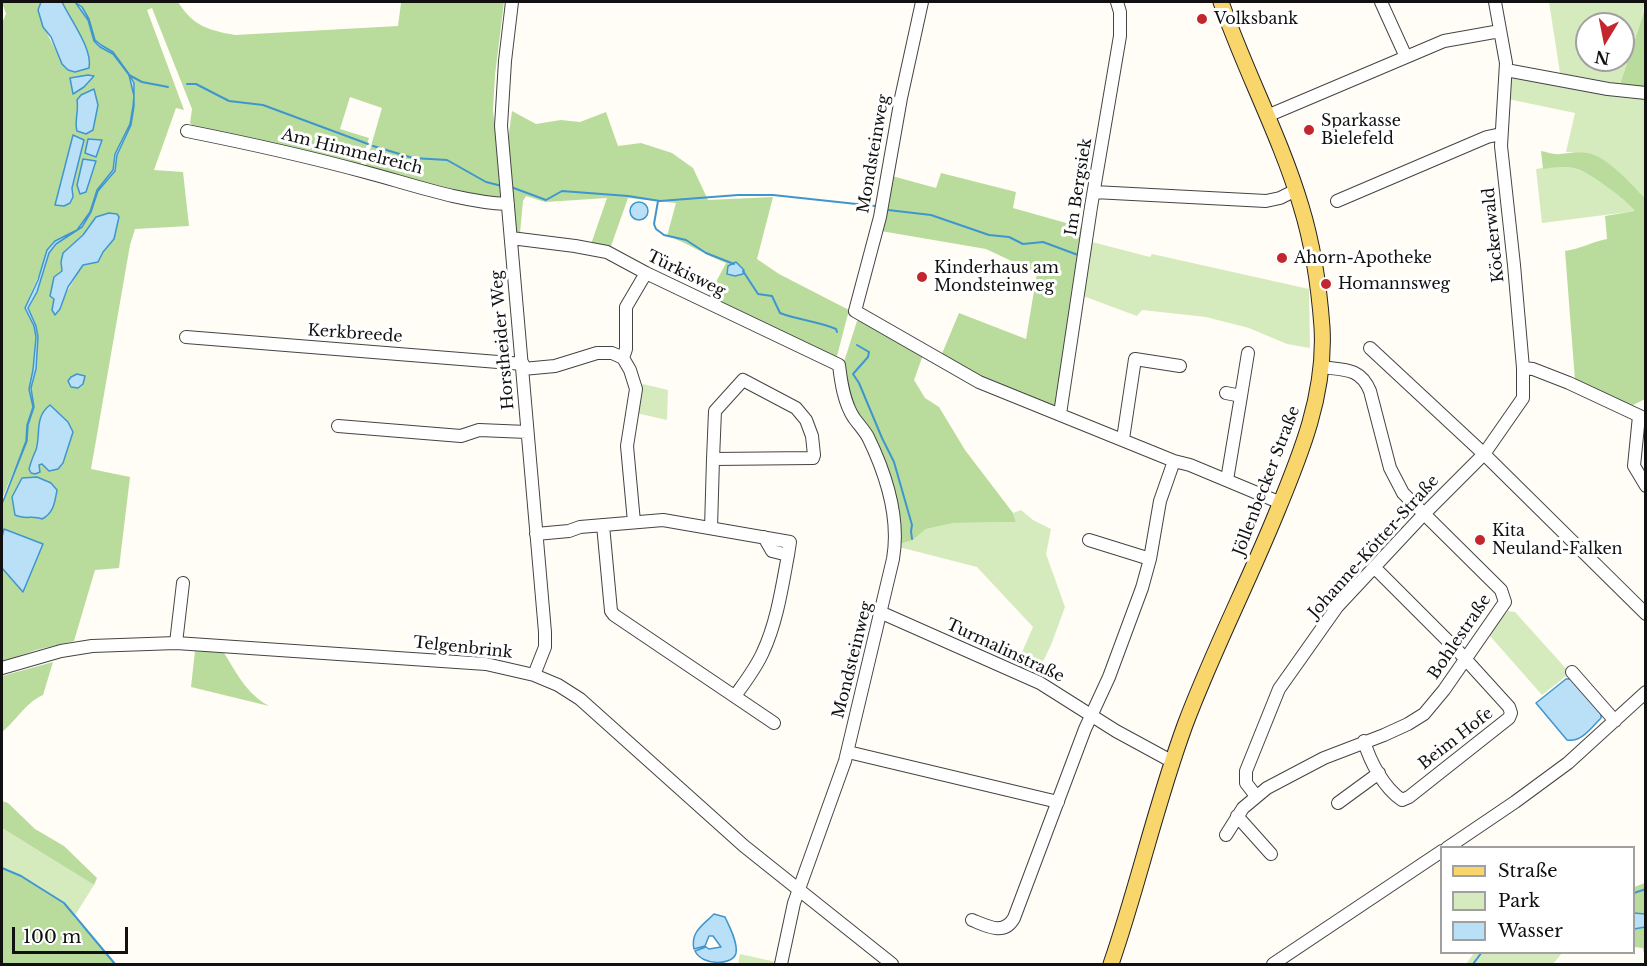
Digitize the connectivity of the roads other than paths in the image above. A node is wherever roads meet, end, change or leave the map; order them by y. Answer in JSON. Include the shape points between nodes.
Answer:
{"nodes":[{"id":1,"x":512,"y":2,"type":"edge"},
{"id":2,"x":922,"y":2,"type":"edge"},
{"id":3,"x":1116,"y":2,"type":"edge"},
{"id":4,"x":1221,"y":2,"type":"edge"},
{"id":5,"x":1381,"y":2,"type":"edge"},
{"id":6,"x":1495,"y":2,"type":"edge"},
{"id":7,"x":1500,"y":31,"type":"junction"},
{"id":8,"x":1406,"y":57,"type":"junction"},
{"id":9,"x":1506,"y":70,"type":"junction"},
{"id":10,"x":1646,"y":93,"type":"edge"},
{"id":11,"x":1267,"y":116,"type":"junction"},
{"id":12,"x":187,"y":131,"type":"dead end"},
{"id":13,"x":1501,"y":134,"type":"junction"},
{"id":14,"x":1296,"y":190,"type":"junction"},
{"id":15,"x":1094,"y":192,"type":"junction"},
{"id":16,"x":1337,"y":201,"type":"dead end"},
{"id":17,"x":508,"y":204,"type":"junction"},
{"id":18,"x":511,"y":238,"type":"junction"},
{"id":19,"x":646,"y":273,"type":"junction"},
{"id":20,"x":186,"y":337,"type":"dead end"},
{"id":21,"x":1370,"y":348,"type":"dead end"},
{"id":22,"x":1248,"y":353,"type":"dead end"},
{"id":23,"x":623,"y":358,"type":"junction"},
{"id":24,"x":839,"y":365,"type":"joint"},
{"id":25,"x":523,"y":366,"type":"junction"},
{"id":26,"x":1180,"y":366,"type":"dead end"},
{"id":27,"x":1321,"y":367,"type":"junction"},
{"id":28,"x":1523,"y":368,"type":"junction"},
{"id":29,"x":1226,"y":393,"type":"dead end"},
{"id":30,"x":1241,"y":396,"type":"junction"},
{"id":31,"x":1060,"y":414,"type":"junction"},
{"id":32,"x":1642,"y":417,"type":"edge"},
{"id":33,"x":338,"y":426,"type":"dead end"},
{"id":34,"x":527,"y":432,"type":"junction"},
{"id":35,"x":1122,"y":439,"type":"junction"},
{"id":36,"x":1484,"y":454,"type":"junction"},
{"id":37,"x":713,"y":459,"type":"junction"},
{"id":38,"x":1174,"y":461,"type":"junction"},
{"id":39,"x":1227,"y":480,"type":"junction"},
{"id":40,"x":1646,"y":486,"type":"edge"},
{"id":41,"x":1281,"y":502,"type":"junction"},
{"id":42,"x":1423,"y":515,"type":"junction"},
{"id":43,"x":634,"y":522,"type":"junction"},
{"id":44,"x":603,"y":525,"type":"junction"},
{"id":45,"x":711,"y":528,"type":"junction"},
{"id":46,"x":536,"y":534,"type":"junction"},
{"id":47,"x":1089,"y":540,"type":"dead end"},
{"id":48,"x":1150,"y":559,"type":"junction"},
{"id":49,"x":1374,"y":567,"type":"junction"},
{"id":50,"x":183,"y":583,"type":"dead end"},
{"id":51,"x":882,"y":613,"type":"junction"},
{"id":52,"x":1646,"y":614,"type":"edge"},
{"id":53,"x":176,"y":643,"type":"junction"},
{"id":54,"x":1464,"y":659,"type":"junction"},
{"id":55,"x":2,"y":668,"type":"edge"},
{"id":56,"x":1572,"y":672,"type":"dead end"},
{"id":57,"x":534,"y":675,"type":"junction"},
{"id":58,"x":1646,"y":692,"type":"edge"},
{"id":59,"x":735,"y":696,"type":"junction"},
{"id":60,"x":1092,"y":716,"type":"junction"},
{"id":61,"x":1615,"y":721,"type":"junction"},
{"id":62,"x":774,"y":723,"type":"dead end"},
{"id":63,"x":1364,"y":741,"type":"junction"},
{"id":64,"x":848,"y":752,"type":"junction"},
{"id":65,"x":1173,"y":762,"type":"junction"},
{"id":66,"x":1378,"y":773,"type":"junction"},
{"id":67,"x":1256,"y":796,"type":"junction"},
{"id":68,"x":1058,"y":802,"type":"junction"},
{"id":69,"x":1338,"y":803,"type":"dead end"},
{"id":70,"x":1237,"y":816,"type":"junction"},
{"id":71,"x":1226,"y":835,"type":"dead end"},
{"id":72,"x":1450,"y":846,"type":"edge"},
{"id":73,"x":1440,"y":852,"type":"edge"},
{"id":74,"x":1271,"y":854,"type":"dead end"},
{"id":75,"x":799,"y":890,"type":"junction"},
{"id":76,"x":972,"y":920,"type":"dead end"},
{"id":77,"x":781,"y":964,"type":"edge"},
{"id":78,"x":892,"y":964,"type":"edge"},
{"id":79,"x":1111,"y":964,"type":"edge"},
{"id":80,"x":1273,"y":964,"type":"edge"}],
"edges":[{"from":1,"to":17,"type":"street","name":"Horstheider Weg","via":[[501,111]]},
{"from":2,"to":31,"type":"street","name":"Mondsteinweg","via":[[880,218],[855,311],[979,382]]},
{"from":3,"to":15,"type":"street","name":"Im Bergsiek","via":[[1120,36]]},
{"from":4,"to":11,"type":"main road","name":"Jöllenbecker Straße"},
{"from":5,"to":8,"type":"street"},
{"from":6,"to":7,"type":"street","name":"Köckerwald"},
{"from":7,"to":8,"type":"street","via":[[1449,40]]},
{"from":7,"to":9,"type":"street","name":"Köckerwald"},
{"from":8,"to":11,"type":"street"},
{"from":9,"to":10,"type":"street"},
{"from":9,"to":13,"type":"street","name":"Köckerwald"},
{"from":11,"to":14,"type":"main road","name":"Jöllenbecker Straße"},
{"from":12,"to":17,"type":"street","name":"Am Himmelreich"},
{"from":13,"to":16,"type":"street"},
{"from":13,"to":28,"type":"street","name":"Köckerwald"},
{"from":14,"to":15,"type":"street","via":[[1266,201]]},
{"from":14,"to":27,"type":"main road","name":"Jöllenbecker Straße","via":[[1316,276]]},
{"from":15,"to":31,"type":"street","name":"Im Bergsiek"},
{"from":17,"to":18,"type":"street","name":"Horstheider Weg"},
{"from":18,"to":19,"type":"street","name":"Türkisweg","via":[[594,248]]},
{"from":18,"to":25,"type":"street","name":"Horstheider Weg"},
{"from":19,"to":23,"type":"street","via":[[626,308]]},
{"from":19,"to":24,"type":"street","name":"Türkisweg"},
{"from":20,"to":25,"type":"street","name":"Kerkbreede"},
{"from":21,"to":36,"type":"street"},
{"from":22,"to":30,"type":"street"},
{"from":23,"to":25,"type":"street","name":"Kerkbreede","via":[[597,353],[555,366]]},
{"from":23,"to":43,"type":"street","via":[[636,389],[627,446]]},
{"from":24,"to":51,"type":"street","name":"Mondsteinweg","via":[[848,404],[881,466],[891,505],[896,544]]},
{"from":25,"to":34,"type":"street","name":"Horstheider Weg"},
{"from":26,"to":35,"type":"street","via":[[1135,359]]},
{"from":27,"to":41,"type":"main road","name":"Jöllenbecker Straße","via":[[1313,413]]},
{"from":27,"to":42,"type":"street","name":"Bohlestraße","via":[[1351,371],[1364,380],[1395,479]]},
{"from":28,"to":32,"type":"street","via":[[1569,383]]},
{"from":28,"to":36,"type":"street","name":"Köckerwald","via":[[1522,398]]},
{"from":29,"to":30,"type":"street"},
{"from":30,"to":39,"type":"street"},
{"from":31,"to":35,"type":"street"},
{"from":32,"to":40,"type":"street","via":[[1634,466]]},
{"from":33,"to":34,"type":"street","via":[[461,436],[479,430]]},
{"from":34,"to":46,"type":"street","name":"Horstheider Weg"},
{"from":35,"to":38,"type":"street"},
{"from":36,"to":42,"type":"street","name":"Johanne-Kötter-Straße"},
{"from":36,"to":52,"type":"street"},
{"from":37,"to":37,"type":"street","via":[[715,411],[743,380],[796,408],[812,436],[814,455],[810,460]]},
{"from":37,"to":45,"type":"street"},
{"from":38,"to":39,"type":"street"},
{"from":38,"to":48,"type":"street","via":[[1160,501]]},
{"from":39,"to":41,"type":"street"},
{"from":41,"to":65,"type":"main road","name":"Jöllenbecker Straße","via":[[1212,659]]},
{"from":42,"to":49,"type":"street","name":"Johanne-Kötter-Straße"},
{"from":42,"to":54,"type":"street","name":"Bohlestraße","via":[[1505,597],[1502,609]]},
{"from":43,"to":44,"type":"street"},
{"from":43,"to":45,"type":"street","via":[[670,521]]},
{"from":44,"to":46,"type":"street"},
{"from":44,"to":59,"type":"street","via":[[614,615]]},
{"from":45,"to":59,"type":"street","via":[[764,537],[772,551],[788,555],[768,640]]},
{"from":46,"to":57,"type":"street","name":"Horstheider Weg","via":[[546,641]]},
{"from":47,"to":48,"type":"street"},
{"from":48,"to":60,"type":"street"},
{"from":49,"to":54,"type":"street","name":"Beim Hofe"},
{"from":49,"to":67,"type":"street","name":"Johanne-Kötter-Straße","via":[[1337,607],[1279,689],[1246,771],[1246,783]]},
{"from":50,"to":53,"type":"street"},
{"from":51,"to":60,"type":"street","name":"Turmalinstraße","via":[[1022,674]]},
{"from":51,"to":64,"type":"street","name":"Mondsteinweg"},
{"from":53,"to":55,"type":"street","name":"Telgenbrink","via":[[93,646]]},
{"from":53,"to":57,"type":"street","name":"Telgenbrink","via":[[486,664]]},
{"from":54,"to":63,"type":"street","name":"Bohlestraße","via":[[1424,714]]},
{"from":54,"to":66,"type":"street","name":"Beim Hofe","via":[[1509,707],[1509,718],[1402,800]]},
{"from":56,"to":61,"type":"street"},
{"from":57,"to":75,"type":"street","name":"Telgenbrink","via":[[558,685],[595,710],[744,846]]},
{"from":58,"to":61,"type":"street"},
{"from":59,"to":62,"type":"street"},
{"from":60,"to":65,"type":"street","name":"Turmalinstraße"},
{"from":60,"to":68,"type":"street"},
{"from":61,"to":72,"type":"street","via":[[1568,763]]},
{"from":63,"to":66,"type":"street","name":"Beim Hofe"},
{"from":63,"to":67,"type":"street","name":"Bohlestraße","via":[[1324,758]]},
{"from":64,"to":68,"type":"street"},
{"from":64,"to":75,"type":"street","name":"Mondsteinweg"},
{"from":65,"to":79,"type":"main road","name":"Jöllenbecker Straße"},
{"from":66,"to":69,"type":"street"},
{"from":67,"to":70,"type":"street","name":"Bohlestraße"},
{"from":68,"to":76,"type":"street","via":[[1011,923],[996,928]]},
{"from":70,"to":71,"type":"street","name":"Bohlestraße"},
{"from":70,"to":74,"type":"street"},
{"from":73,"to":80,"type":"street"},
{"from":75,"to":77,"type":"street","name":"Mondsteinweg"},
{"from":75,"to":78,"type":"street","name":"Telgenbrink"}]}
